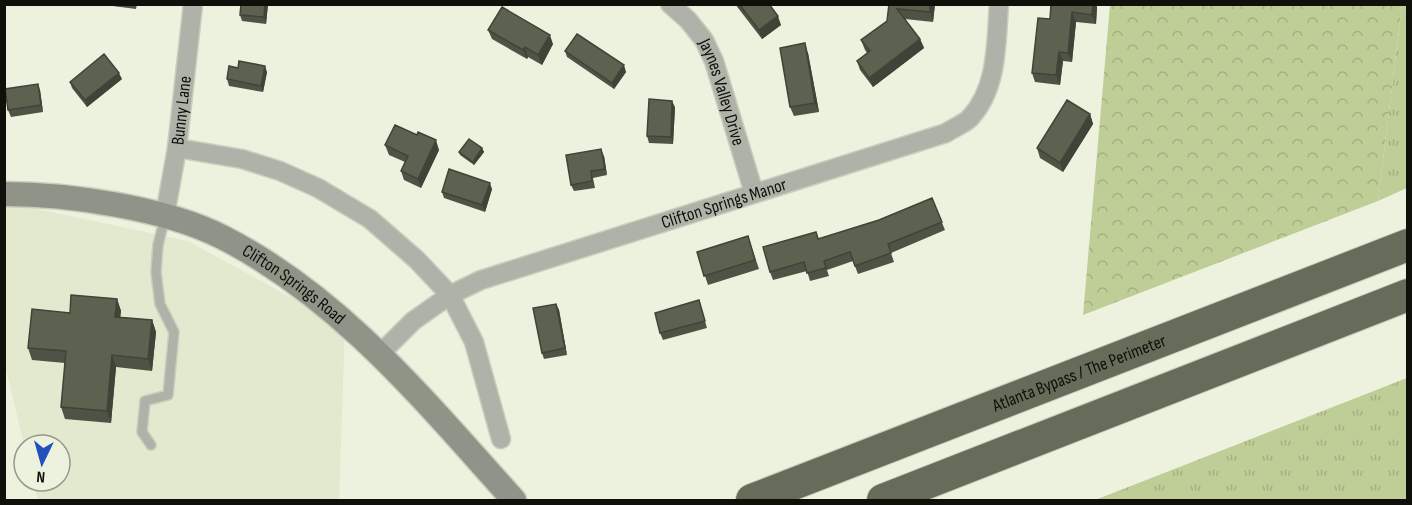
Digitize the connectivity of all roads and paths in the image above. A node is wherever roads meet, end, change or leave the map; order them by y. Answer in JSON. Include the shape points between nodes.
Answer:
{"nodes":[{"id":1,"x":193,"y":4,"type":"edge"},
{"id":2,"x":670,"y":4,"type":"edge"},
{"id":3,"x":999,"y":4,"type":"edge"},
{"id":4,"x":177,"y":148,"type":"junction"},
{"id":5,"x":754,"y":193,"type":"junction"},
{"id":6,"x":4,"y":194,"type":"edge"},
{"id":7,"x":165,"y":215,"type":"junction"},
{"id":8,"x":1407,"y":245,"type":"edge"},
{"id":9,"x":450,"y":295,"type":"junction"},
{"id":10,"x":1407,"y":295,"type":"edge"},
{"id":11,"x":380,"y":354,"type":"junction"},
{"id":12,"x":501,"y":439,"type":"dead end"},
{"id":13,"x":152,"y":445,"type":"dead end"},
{"id":14,"x":514,"y":501,"type":"edge"},
{"id":15,"x":752,"y":501,"type":"edge"},
{"id":16,"x":884,"y":501,"type":"edge"}],
"edges":[{"from":1,"to":4,"type":"street","name":"Bunny Lane"},
{"from":2,"to":5,"type":"street","name":"Jaynes Valley Drive","via":[[704,40],[714,61]]},
{"from":3,"to":5,"type":"street","name":"Clifton Springs Manor","via":[[993,74],[984,98],[969,119],[946,133]]},
{"from":4,"to":7,"type":"street","name":"Bunny Lane"},
{"from":4,"to":9,"type":"street","via":[[242,159],[318,188],[370,219]]},
{"from":5,"to":9,"type":"street","name":"Clifton Springs Manor","via":[[481,280]]},
{"from":6,"to":7,"type":"street","name":"Clifton Springs Road","via":[[85,200]]},
{"from":7,"to":11,"type":"street","name":"Clifton Springs Road","via":[[221,236],[275,269],[327,306]]},
{"from":7,"to":13,"type":"lane","via":[[156,272],[160,304],[174,332],[168,396],[145,401],[142,432]]},
{"from":8,"to":15,"type":"highway","name":"Atlanta Bypass / The Perimeter"},
{"from":9,"to":11,"type":"street","name":"Clifton Springs Manor","via":[[413,321]]},
{"from":9,"to":12,"type":"street","via":[[474,342]]},
{"from":10,"to":16,"type":"highway"},
{"from":11,"to":14,"type":"street","name":"Clifton Springs Road"}]}
